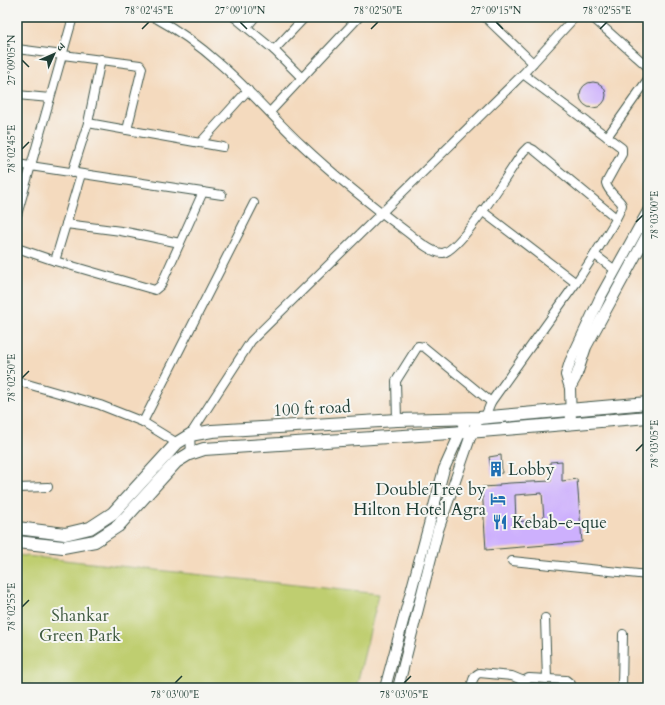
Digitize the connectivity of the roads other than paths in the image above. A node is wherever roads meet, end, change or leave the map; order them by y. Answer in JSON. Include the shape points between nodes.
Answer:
{"nodes":[{"id":1,"x":73,"y":17,"type":"edge"},
{"id":2,"x":154,"y":17,"type":"edge"},
{"id":3,"x":234,"y":17,"type":"edge"},
{"id":4,"x":256,"y":17,"type":"edge"},
{"id":5,"x":305,"y":17,"type":"edge"},
{"id":6,"x":359,"y":17,"type":"edge"},
{"id":7,"x":485,"y":17,"type":"edge"},
{"id":8,"x":575,"y":17,"type":"edge"},
{"id":9,"x":592,"y":17,"type":"edge"},
{"id":10,"x":247,"y":27,"type":"junction"},
{"id":11,"x":17,"y":49,"type":"edge"},
{"id":12,"x":274,"y":50,"type":"junction"},
{"id":13,"x":62,"y":54,"type":"junction"},
{"id":14,"x":101,"y":59,"type":"junction"},
{"id":15,"x":533,"y":64,"type":"junction"},
{"id":16,"x":648,"y":67,"type":"edge"},
{"id":17,"x":523,"y":74,"type":"junction"},
{"id":18,"x":302,"y":78,"type":"junction"},
{"id":19,"x":648,"y":79,"type":"edge"},
{"id":20,"x":248,"y":90,"type":"junction"},
{"id":21,"x":17,"y":95,"type":"edge"},
{"id":22,"x":50,"y":98,"type":"junction"},
{"id":23,"x":270,"y":112,"type":"junction"},
{"id":24,"x":88,"y":123,"type":"junction"},
{"id":25,"x":127,"y":130,"type":"junction"},
{"id":26,"x":607,"y":137,"type":"junction"},
{"id":27,"x":200,"y":143,"type":"junction"},
{"id":28,"x":223,"y":147,"type":"dead end"},
{"id":29,"x":17,"y":164,"type":"edge"},
{"id":30,"x":30,"y":165,"type":"junction"},
{"id":31,"x":72,"y":173,"type":"junction"},
{"id":32,"x":81,"y":174,"type":"junction"},
{"id":33,"x":203,"y":192,"type":"junction"},
{"id":34,"x":222,"y":196,"type":"dead end"},
{"id":35,"x":254,"y":203,"type":"dead end"},
{"id":36,"x":482,"y":211,"type":"junction"},
{"id":37,"x":648,"y":211,"type":"edge"},
{"id":38,"x":382,"y":213,"type":"junction"},
{"id":39,"x":17,"y":215,"type":"edge"},
{"id":40,"x":616,"y":218,"type":"junction"},
{"id":41,"x":66,"y":224,"type":"junction"},
{"id":42,"x":648,"y":232,"type":"edge"},
{"id":43,"x":180,"y":243,"type":"junction"},
{"id":44,"x":17,"y":248,"type":"edge"},
{"id":45,"x":595,"y":254,"type":"junction"},
{"id":46,"x":55,"y":261,"type":"junction"},
{"id":47,"x":615,"y":270,"type":"junction"},
{"id":48,"x":576,"y":283,"type":"junction"},
{"id":49,"x":17,"y":381,"type":"edge"},
{"id":50,"x":570,"y":388,"type":"junction"},
{"id":51,"x":491,"y":402,"type":"junction"},
{"id":52,"x":648,"y":403,"type":"edge"},
{"id":53,"x":570,"y":410,"type":"junction"},
{"id":54,"x":477,"y":417,"type":"junction"},
{"id":55,"x":648,"y":417,"type":"edge"},
{"id":56,"x":396,"y":420,"type":"junction"},
{"id":57,"x":144,"y":422,"type":"junction"},
{"id":58,"x":571,"y":423,"type":"junction"},
{"id":59,"x":460,"y":432,"type":"junction"},
{"id":60,"x":472,"y":432,"type":"junction"},
{"id":61,"x":190,"y":435,"type":"junction"},
{"id":62,"x":177,"y":443,"type":"junction"},
{"id":63,"x":191,"y":454,"type":"junction"},
{"id":64,"x":48,"y":487,"type":"dead end"},
{"id":65,"x":17,"y":488,"type":"edge"},
{"id":66,"x":17,"y":528,"type":"edge"},
{"id":67,"x":17,"y":542,"type":"edge"},
{"id":68,"x":512,"y":561,"type":"dead end"},
{"id":69,"x":648,"y":574,"type":"edge"},
{"id":70,"x":545,"y":618,"type":"dead end"},
{"id":71,"x":623,"y":634,"type":"dead end"},
{"id":72,"x":548,"y":679,"type":"junction"},
{"id":73,"x":522,"y":684,"type":"edge"},
{"id":74,"x":385,"y":688,"type":"edge"},
{"id":75,"x":398,"y":688,"type":"edge"},
{"id":76,"x":471,"y":688,"type":"edge"},
{"id":77,"x":572,"y":688,"type":"edge"},
{"id":78,"x":622,"y":688,"type":"edge"}],
"edges":[{"from":1,"to":13,"type":"street"},
{"from":2,"to":20,"type":"street","via":[[197,44]]},
{"from":3,"to":10,"type":"street"},
{"from":4,"to":10,"type":"street"},
{"from":5,"to":12,"type":"street"},
{"from":6,"to":18,"type":"street"},
{"from":7,"to":15,"type":"street"},
{"from":8,"to":15,"type":"street"},
{"from":9,"to":16,"type":"street"},
{"from":10,"to":12,"type":"street"},
{"from":11,"to":13,"type":"street"},
{"from":12,"to":18,"type":"street"},
{"from":13,"to":14,"type":"street"},
{"from":13,"to":22,"type":"street"},
{"from":14,"to":24,"type":"street"},
{"from":14,"to":25,"type":"street","via":[[142,67]]},
{"from":15,"to":17,"type":"street"},
{"from":17,"to":26,"type":"street"},
{"from":17,"to":38,"type":"street"},
{"from":18,"to":23,"type":"street"},
{"from":19,"to":26,"type":"street"},
{"from":20,"to":23,"type":"street"},
{"from":20,"to":27,"type":"street"},
{"from":21,"to":22,"type":"street"},
{"from":22,"to":30,"type":"street"},
{"from":23,"to":38,"type":"street","via":[[327,168]]},
{"from":24,"to":25,"type":"street"},
{"from":24,"to":31,"type":"street"},
{"from":25,"to":27,"type":"street"},
{"from":26,"to":40,"type":"street","via":[[622,151],[606,183],[608,190],[621,204]]},
{"from":27,"to":28,"type":"street"},
{"from":29,"to":30,"type":"street"},
{"from":30,"to":31,"type":"street"},
{"from":30,"to":39,"type":"street"},
{"from":31,"to":32,"type":"street"},
{"from":32,"to":33,"type":"street"},
{"from":32,"to":41,"type":"street"},
{"from":33,"to":34,"type":"street"},
{"from":33,"to":43,"type":"street"},
{"from":35,"to":57,"type":"street"},
{"from":36,"to":38,"type":"street","via":[[457,244],[449,251],[437,253]]},
{"from":36,"to":40,"type":"street","via":[[528,147]]},
{"from":36,"to":48,"type":"street"},
{"from":37,"to":47,"type":"street"},
{"from":38,"to":61,"type":"street","via":[[251,341]]},
{"from":40,"to":45,"type":"street"},
{"from":41,"to":43,"type":"street","via":[[121,231]]},
{"from":41,"to":46,"type":"street"},
{"from":42,"to":50,"type":"street","via":[[586,347]]},
{"from":43,"to":46,"type":"street","via":[[161,285],[155,290]]},
{"from":44,"to":46,"type":"street"},
{"from":45,"to":47,"type":"street"},
{"from":45,"to":48,"type":"street"},
{"from":47,"to":50,"type":"street","via":[[570,362],[566,375]]},
{"from":48,"to":51,"type":"street"},
{"from":49,"to":57,"type":"street","via":[[100,405]]},
{"from":50,"to":53,"type":"street"},
{"from":51,"to":54,"type":"street"},
{"from":51,"to":56,"type":"street","via":[[424,347],[418,346],[396,381]]},
{"from":52,"to":53,"type":"main road","name":"100 ft road"},
{"from":53,"to":54,"type":"main road","name":"100 ft road"},
{"from":53,"to":58,"type":"street"},
{"from":54,"to":56,"type":"main road","name":"100 ft road"},
{"from":54,"to":59,"type":"street"},
{"from":54,"to":60,"type":"street"},
{"from":55,"to":58,"type":"main road","name":"100 ft road"},
{"from":56,"to":61,"type":"main road","name":"100 ft road","via":[[212,430]]},
{"from":57,"to":62,"type":"street"},
{"from":58,"to":60,"type":"main road","name":"100 ft road"},
{"from":59,"to":60,"type":"main road","name":"100 ft road"},
{"from":59,"to":63,"type":"main road","name":"100 ft road","via":[[204,449]]},
{"from":59,"to":74,"type":"street","via":[[444,469]]},
{"from":60,"to":75,"type":"street","via":[[438,530]]},
{"from":61,"to":62,"type":"main road","name":"100 ft road"},
{"from":61,"to":63,"type":"street"},
{"from":62,"to":66,"type":"main road","name":"100 ft road","via":[[113,514],[90,528],[65,534]]},
{"from":63,"to":67,"type":"main road","name":"100 ft road","via":[[176,462],[118,526],[95,541],[63,548]]},
{"from":64,"to":65,"type":"street"},
{"from":68,"to":69,"type":"street"},
{"from":70,"to":72,"type":"street"},
{"from":71,"to":78,"type":"street"},
{"from":72,"to":73,"type":"street","via":[[529,678]]},
{"from":72,"to":77,"type":"street","via":[[566,680]]},
{"from":73,"to":76,"type":"street","via":[[512,676],[479,673],[473,679]]}]}
